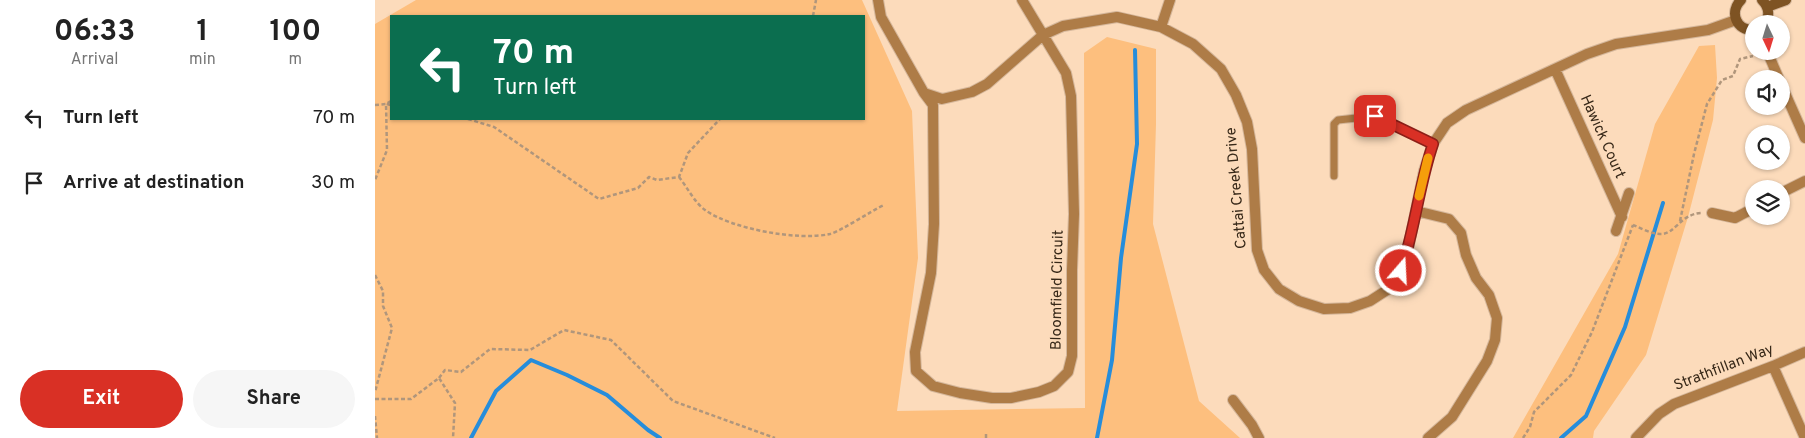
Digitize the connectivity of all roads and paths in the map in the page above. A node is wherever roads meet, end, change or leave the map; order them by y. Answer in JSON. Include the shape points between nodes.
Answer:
{"nodes":[{"id":1,"x":816,"y":0,"type":"edge"},
{"id":2,"x":878,"y":0,"type":"edge"},
{"id":3,"x":1022,"y":0,"type":"edge"},
{"id":4,"x":1170,"y":0,"type":"edge"},
{"id":5,"x":1741,"y":0,"type":"edge"},
{"id":6,"x":1786,"y":0,"type":"edge"},
{"id":7,"x":1765,"y":4,"type":"edge"},
{"id":8,"x":813,"y":15,"type":"edge"},
{"id":9,"x":1736,"y":20,"type":"junction"},
{"id":10,"x":1161,"y":27,"type":"junction"},
{"id":11,"x":1745,"y":28,"type":"edge"},
{"id":12,"x":1043,"y":35,"type":"junction"},
{"id":13,"x":1745,"y":58,"type":"edge"},
{"id":14,"x":1555,"y":68,"type":"junction"},
{"id":15,"x":924,"y":93,"type":"junction"},
{"id":16,"x":390,"y":103,"type":"edge"},
{"id":17,"x":386,"y":104,"type":"junction"},
{"id":18,"x":1790,"y":104,"type":"edge"},
{"id":19,"x":375,"y":105,"type":"edge"},
{"id":20,"x":471,"y":120,"type":"edge"},
{"id":21,"x":719,"y":120,"type":"edge"},
{"id":22,"x":1805,"y":138,"type":"edge"},
{"id":23,"x":1433,"y":144,"type":"junction"},
{"id":24,"x":1334,"y":176,"type":"dead end"},
{"id":25,"x":679,"y":177,"type":"junction"},
{"id":26,"x":375,"y":180,"type":"edge"},
{"id":27,"x":1805,"y":181,"type":"edge"},
{"id":28,"x":1790,"y":188,"type":"edge"},
{"id":29,"x":1629,"y":193,"type":"dead end"},
{"id":30,"x":884,"y":205,"type":"dead end"},
{"id":31,"x":1416,"y":211,"type":"junction"},
{"id":32,"x":1745,"y":213,"type":"edge"},
{"id":33,"x":1712,"y":214,"type":"joint"},
{"id":34,"x":1622,"y":215,"type":"junction"},
{"id":35,"x":1680,"y":221,"type":"junction"},
{"id":36,"x":1633,"y":225,"type":"junction"},
{"id":37,"x":1617,"y":231,"type":"dead end"},
{"id":38,"x":375,"y":275,"type":"edge"},
{"id":39,"x":1805,"y":352,"type":"edge"},
{"id":40,"x":1773,"y":366,"type":"junction"},
{"id":41,"x":439,"y":378,"type":"junction"},
{"id":42,"x":375,"y":392,"type":"edge"},
{"id":43,"x":375,"y":399,"type":"edge"},
{"id":44,"x":1233,"y":400,"type":"dead end"},
{"id":45,"x":375,"y":416,"type":"edge"},
{"id":46,"x":377,"y":438,"type":"edge"},
{"id":47,"x":453,"y":438,"type":"edge"},
{"id":48,"x":775,"y":438,"type":"edge"},
{"id":49,"x":1259,"y":438,"type":"edge"},
{"id":50,"x":1428,"y":438,"type":"edge"},
{"id":51,"x":1523,"y":438,"type":"edge"},
{"id":52,"x":1636,"y":438,"type":"edge"},
{"id":53,"x":1805,"y":438,"type":"edge"}],
"edges":[{"from":1,"to":8,"type":"path"},
{"from":2,"to":15,"type":"street","via":[[881,17]]},
{"from":3,"to":12,"type":"street"},
{"from":4,"to":10,"type":"street"},
{"from":5,"to":9,"type":"street","via":[[1734,11]]},
{"from":6,"to":7,"type":"street"},
{"from":9,"to":11,"type":"street"},
{"from":9,"to":14,"type":"street","name":"Cattai Creek Drive","via":[[1708,30],[1616,44]]},
{"from":10,"to":12,"type":"street","name":"Cattai Creek Drive","via":[[1117,17],[1063,26]]},
{"from":10,"to":31,"type":"street","name":"Cattai Creek Drive","via":[[1193,44],[1221,69],[1236,95],[1247,122],[1252,149],[1257,250],[1264,270],[1279,289],[1299,301],[1324,309],[1350,308],[1370,301],[1387,290],[1401,271]]},
{"from":12,"to":15,"type":"street","name":"Cattai Creek Drive","via":[[987,84],[972,92],[942,99]]},
{"from":12,"to":15,"type":"street","name":"Bloomfield Circuit","via":[[1065,73],[1071,96],[1074,214],[1072,356],[1068,372],[1054,386],[1011,398],[992,398],[933,386],[916,372],[915,352],[931,272],[934,224],[933,105]]},
{"from":13,"to":35,"type":"path","via":[[1739,59],[1733,76],[1722,80],[1707,104]]},
{"from":14,"to":23,"type":"street","name":"Cattai Creek Drive","via":[[1466,110],[1447,123]]},
{"from":14,"to":34,"type":"street","name":"Hawick Court"},
{"from":16,"to":17,"type":"path"},
{"from":17,"to":19,"type":"path"},
{"from":17,"to":26,"type":"path","via":[[387,150]]},
{"from":18,"to":22,"type":"street"},
{"from":20,"to":25,"type":"path","via":[[494,127],[599,199],[638,188],[649,177],[657,180]]},
{"from":21,"to":25,"type":"path","via":[[688,152]]},
{"from":23,"to":24,"type":"lane","via":[[1375,116],[1339,120],[1334,124]]},
{"from":23,"to":31,"type":"street","name":"Cattai Creek Drive"},
{"from":25,"to":30,"type":"path","via":[[703,208],[721,220],[791,236],[831,234]]},
{"from":27,"to":28,"type":"street"},
{"from":29,"to":34,"type":"street","name":"Hawick Court"},
{"from":31,"to":50,"type":"street","via":[[1449,219],[1461,233],[1476,278],[1489,295],[1497,318],[1495,340],[1487,361],[1452,417]]},
{"from":32,"to":33,"type":"street","via":[[1735,218]]},
{"from":33,"to":35,"type":"path","via":[[1693,214]]},
{"from":34,"to":36,"type":"path"},
{"from":34,"to":37,"type":"street","name":"Hawick Court"},
{"from":35,"to":36,"type":"path","via":[[1669,233],[1659,234]]},
{"from":36,"to":51,"type":"path","via":[[1592,332],[1571,376],[1534,412]]},
{"from":38,"to":42,"type":"path","via":[[383,291],[383,306],[391,328]]},
{"from":39,"to":40,"type":"street","name":"Strathfillan Way"},
{"from":40,"to":52,"type":"street","name":"Strathfillan Way","via":[[1673,404]]},
{"from":40,"to":53,"type":"street"},
{"from":41,"to":43,"type":"path","via":[[411,398]]},
{"from":41,"to":47,"type":"path","via":[[455,403]]},
{"from":41,"to":48,"type":"path","via":[[445,370],[461,372],[490,349],[529,350],[564,330],[611,340],[673,401]]},
{"from":44,"to":49,"type":"street"},
{"from":45,"to":46,"type":"path"}]}
